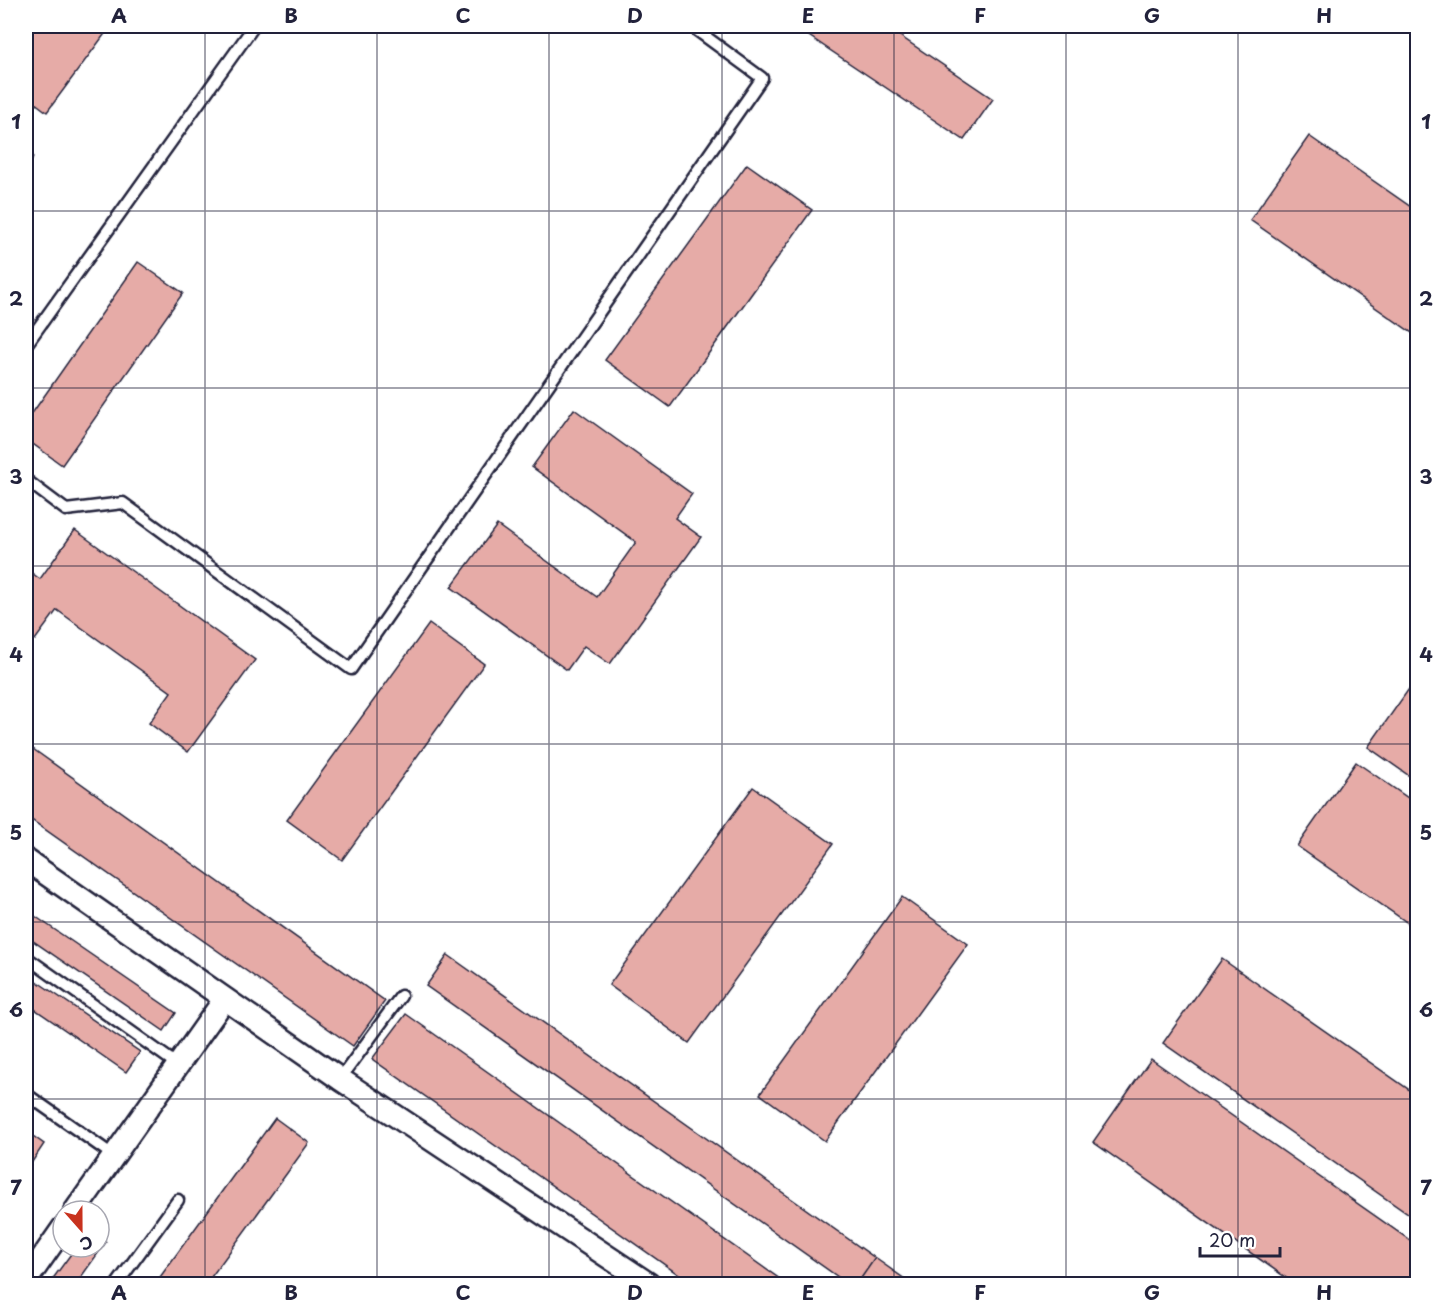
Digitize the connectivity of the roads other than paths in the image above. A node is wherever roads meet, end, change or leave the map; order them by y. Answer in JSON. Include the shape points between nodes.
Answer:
{"nodes":[{"id":1,"x":254,"y":26,"type":"edge"},
{"id":2,"x":691,"y":26,"type":"edge"},
{"id":3,"x":26,"y":345,"type":"edge"},
{"id":4,"x":26,"y":480,"type":"edge"},
{"id":5,"x":26,"y":860,"type":"edge"},
{"id":6,"x":26,"y":957,"type":"edge"},
{"id":7,"x":401,"y":996,"type":"dead end"},
{"id":8,"x":224,"y":1000,"type":"junction"},
{"id":9,"x":178,"y":1065,"type":"junction"},
{"id":10,"x":340,"y":1079,"type":"junction"},
{"id":11,"x":26,"y":1094,"type":"edge"},
{"id":12,"x":114,"y":1156,"type":"junction"},
{"id":13,"x":84,"y":1199,"type":"edge"},
{"id":14,"x":178,"y":1200,"type":"dead end"},
{"id":15,"x":51,"y":1245,"type":"edge"},
{"id":16,"x":26,"y":1281,"type":"edge"},
{"id":17,"x":117,"y":1284,"type":"edge"},
{"id":18,"x":649,"y":1284,"type":"edge"}],
"edges":[{"from":1,"to":3,"type":"lane"},
{"from":2,"to":4,"type":"lane","via":[[762,78],[351,669],[123,503],[66,510]]},
{"from":5,"to":8,"type":"street"},
{"from":6,"to":9,"type":"lane"},
{"from":7,"to":10,"type":"lane"},
{"from":8,"to":9,"type":"street"},
{"from":8,"to":10,"type":"street"},
{"from":9,"to":12,"type":"street"},
{"from":10,"to":18,"type":"street"},
{"from":11,"to":12,"type":"lane"},
{"from":12,"to":13,"type":"street"},
{"from":14,"to":17,"type":"lane"},
{"from":15,"to":16,"type":"street"}]}
